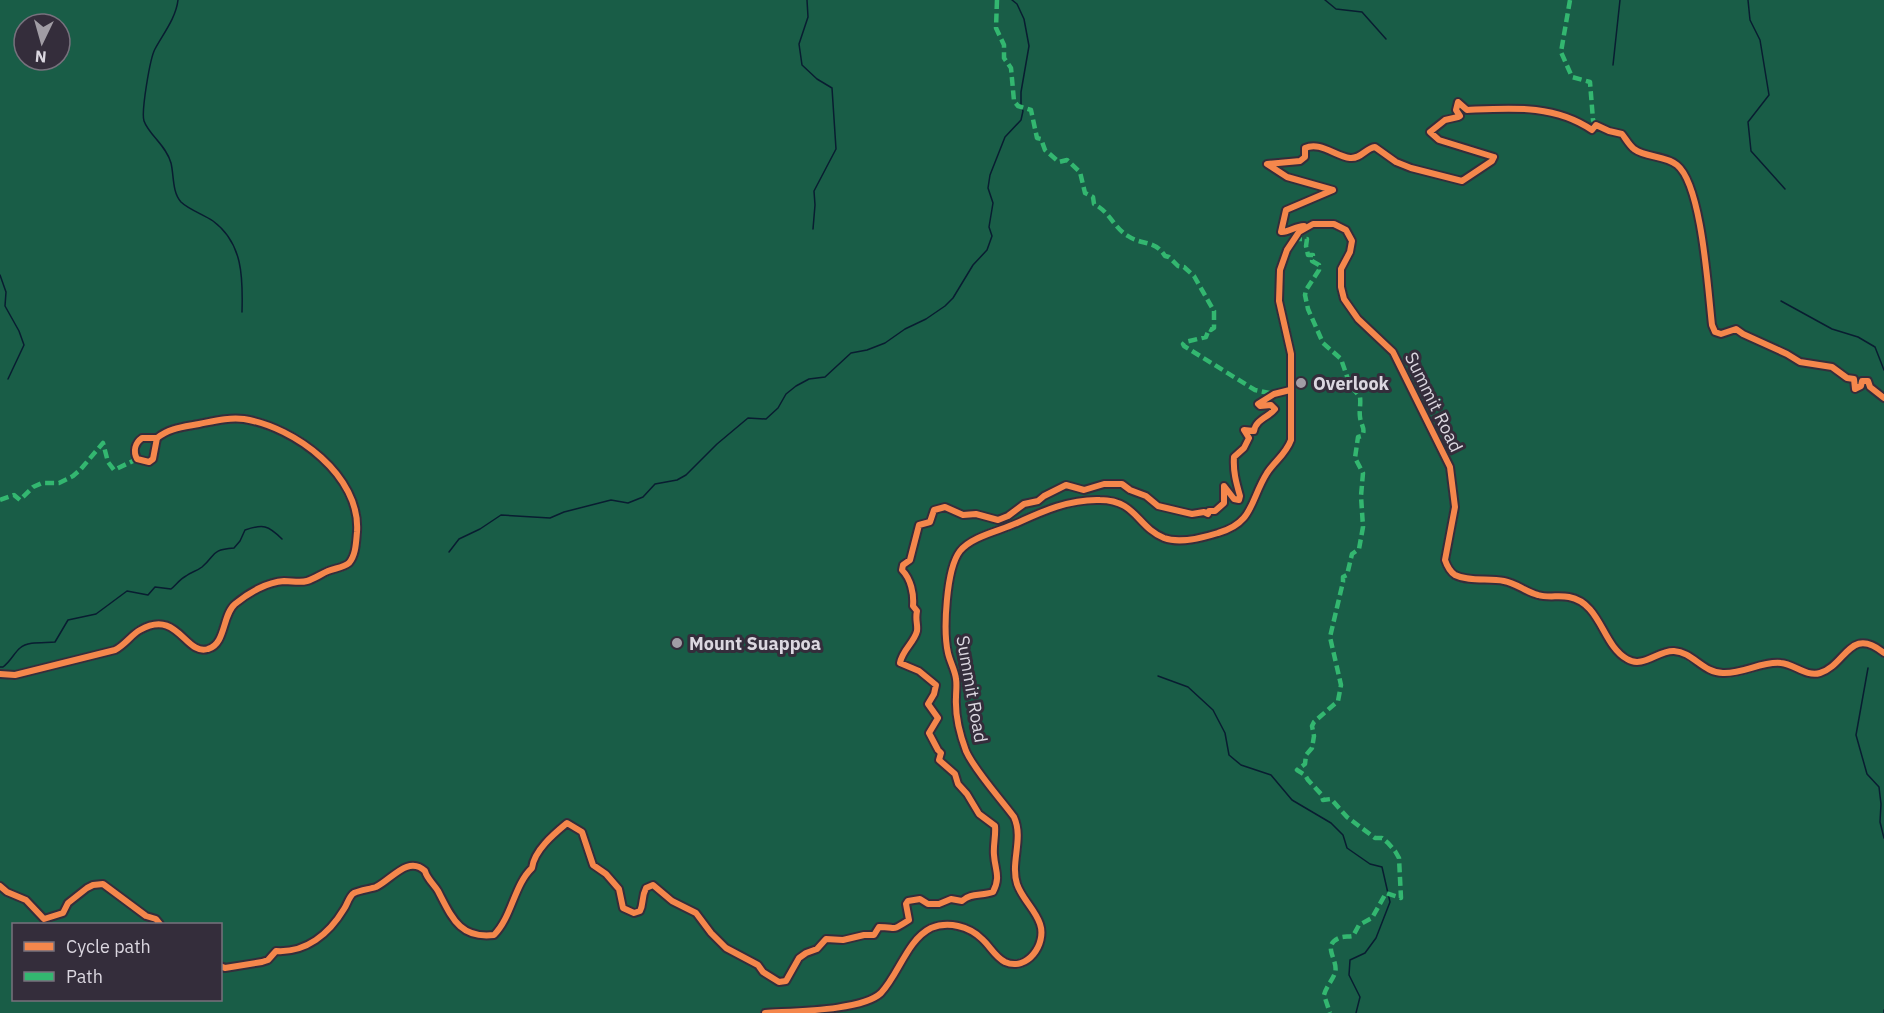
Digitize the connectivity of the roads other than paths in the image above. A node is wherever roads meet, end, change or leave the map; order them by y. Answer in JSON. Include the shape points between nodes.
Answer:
{"nodes":[{"id":1,"x":157,"y":438,"type":"dead end"},
{"id":2,"x":1884,"y":653,"type":"edge"},
{"id":3,"x":0,"y":674,"type":"edge"},
{"id":4,"x":765,"y":1013,"type":"edge"}],
"edges":[{"from":1,"to":3,"type":"street","via":[[180,427],[235,419],[250,420],[302,441],[336,473],[355,505],[352,559],[343,567],[309,580],[276,583],[251,593],[230,609],[220,636],[209,649],[193,646],[168,625],[156,625],[139,630],[115,650],[15,675]]},
{"from":2,"to":4,"type":"street","name":"Summit Road","via":[[1861,643],[1825,671],[1812,674],[1779,663],[1720,673],[1672,651],[1632,661],[1619,652],[1593,614],[1575,599],[1540,596],[1507,582],[1450,572],[1445,555],[1455,500],[1448,461],[1393,352],[1358,319],[1344,298],[1340,275],[1352,247],[1350,235],[1334,224],[1313,224],[1293,239],[1279,275],[1280,308],[1291,354],[1291,440],[1264,479],[1247,516],[1216,534],[1172,540],[1157,534],[1117,501],[1081,501],[1050,509],[974,540],[960,551],[952,566],[946,630],[956,678],[958,723],[972,761],[1017,824],[1015,877],[1041,926],[1040,942],[1033,955],[1022,963],[1010,963],[999,958],[969,930],[955,925],[938,926],[916,940],[884,988],[868,1001],[836,1008]]}]}
